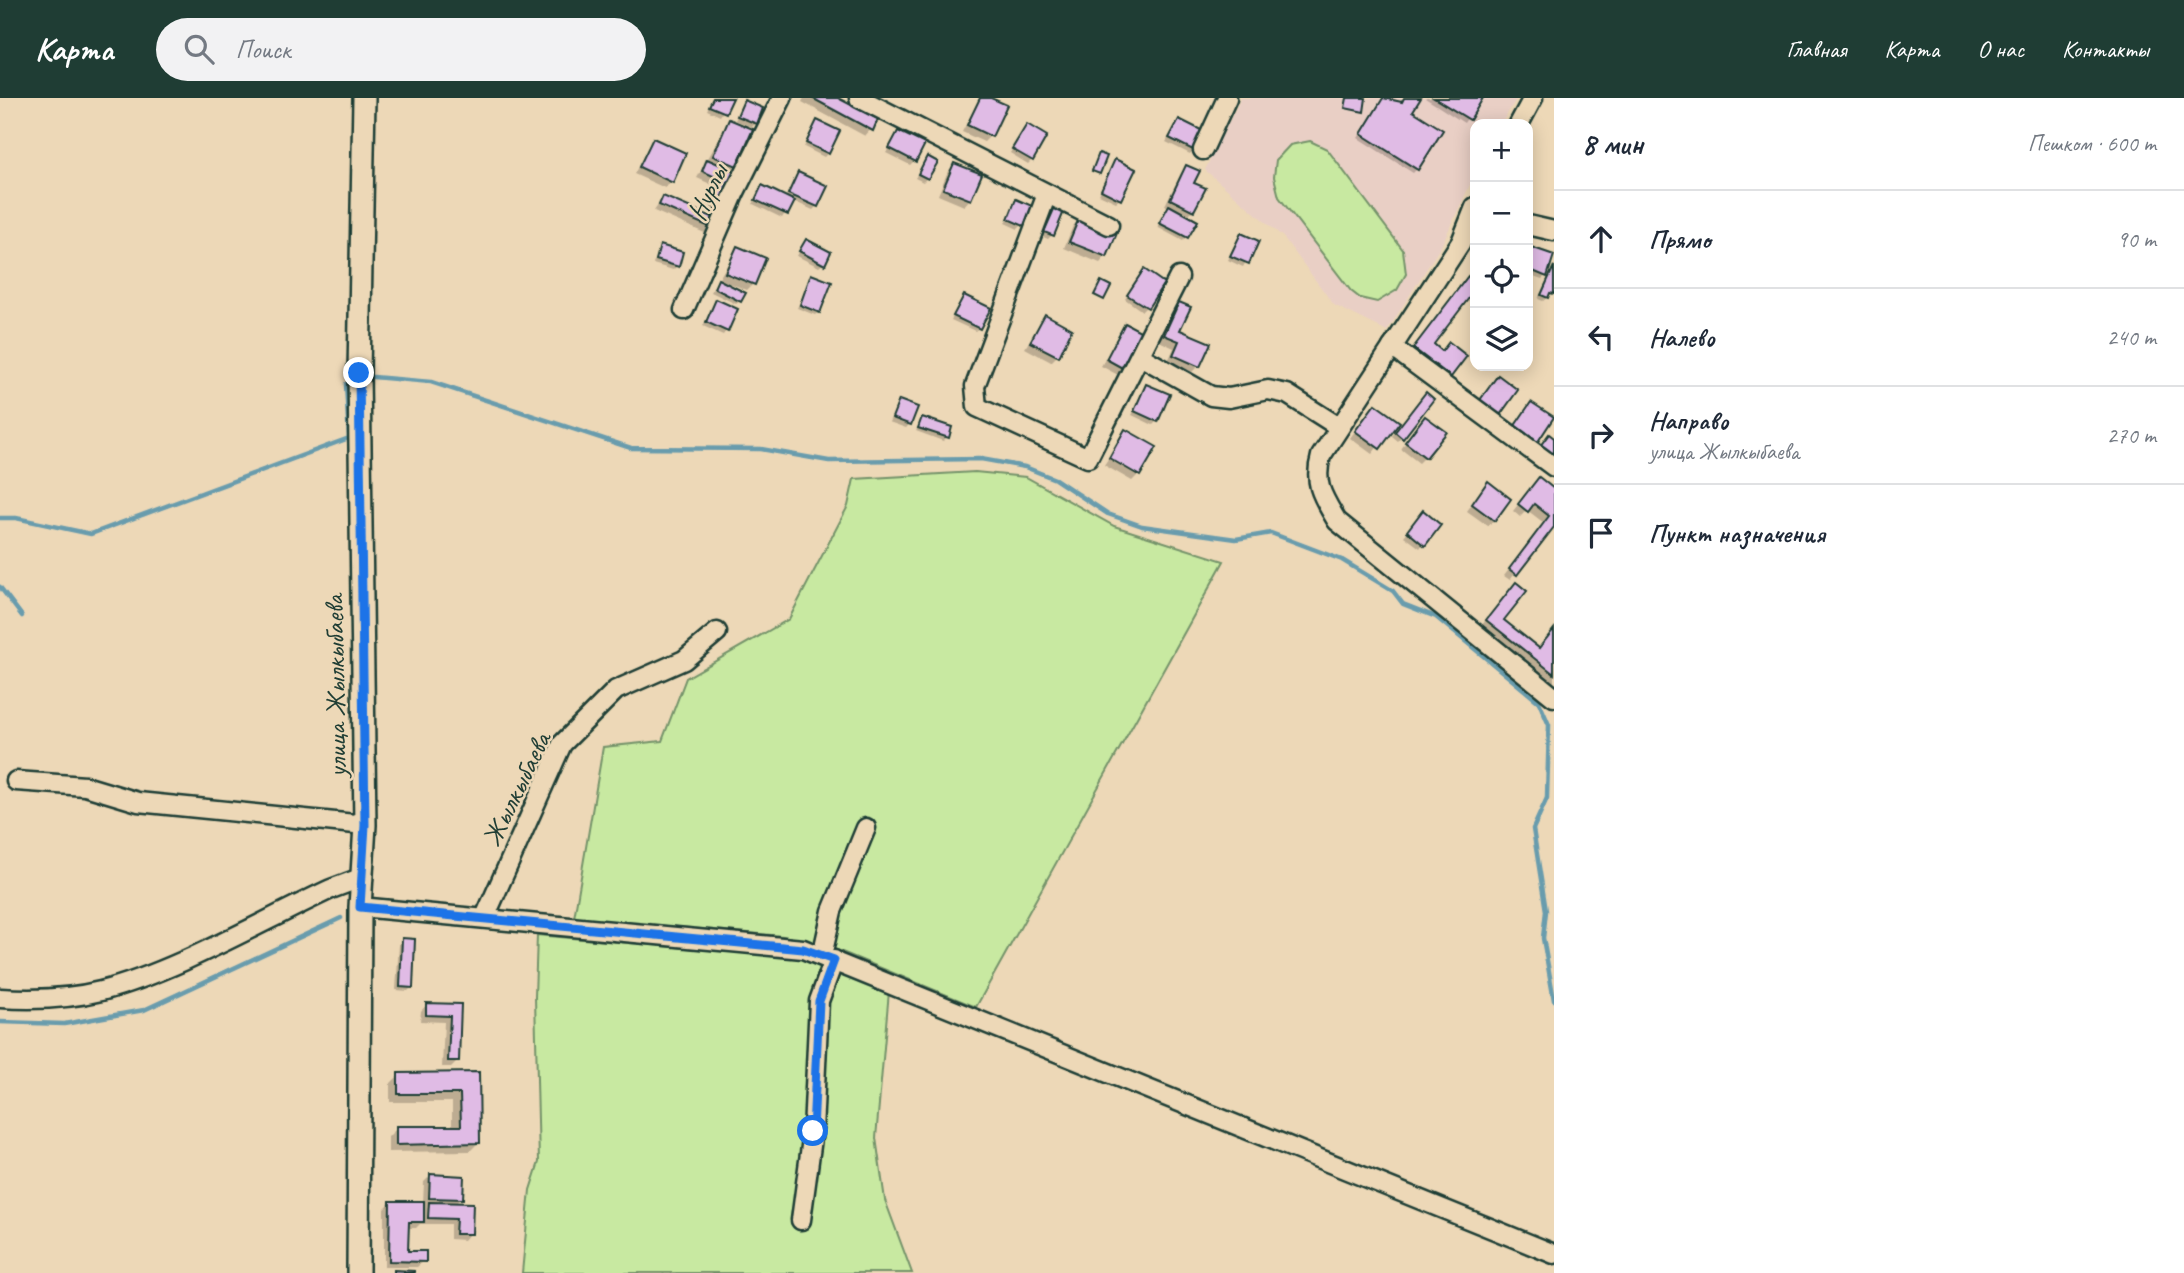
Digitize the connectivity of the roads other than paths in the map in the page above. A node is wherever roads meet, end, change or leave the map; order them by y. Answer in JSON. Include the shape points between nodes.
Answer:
{"nodes":[{"id":1,"x":363,"y":98,"type":"edge"},
{"id":2,"x":782,"y":98,"type":"edge"},
{"id":3,"x":859,"y":98,"type":"edge"},
{"id":4,"x":1227,"y":98,"type":"edge"},
{"id":5,"x":1532,"y":98,"type":"edge"},
{"id":6,"x":1522,"y":119,"type":"edge"},
{"id":7,"x":1203,"y":150,"type":"dead end"},
{"id":8,"x":1047,"y":194,"type":"junction"},
{"id":9,"x":1470,"y":221,"type":"edge"},
{"id":10,"x":1109,"y":225,"type":"dead end"},
{"id":11,"x":1533,"y":226,"type":"edge"},
{"id":12,"x":1554,"y":231,"type":"edge"},
{"id":13,"x":1180,"y":276,"type":"dead end"},
{"id":14,"x":684,"y":310,"type":"dead end"},
{"id":15,"x":1392,"y":347,"type":"junction"},
{"id":16,"x":1140,"y":356,"type":"junction"},
{"id":17,"x":1339,"y":427,"type":"junction"},
{"id":18,"x":1554,"y":467,"type":"edge"},
{"id":19,"x":717,"y":632,"type":"dead end"},
{"id":20,"x":1554,"y":697,"type":"edge"},
{"id":21,"x":16,"y":781,"type":"dead end"},
{"id":22,"x":365,"y":825,"type":"junction"},
{"id":23,"x":866,"y":828,"type":"dead end"},
{"id":24,"x":363,"y":877,"type":"junction"},
{"id":25,"x":360,"y":907,"type":"junction"},
{"id":26,"x":485,"y":917,"type":"junction"},
{"id":27,"x":828,"y":958,"type":"junction"},
{"id":28,"x":2,"y":998,"type":"edge"},
{"id":29,"x":801,"y":1220,"type":"dead end"},
{"id":30,"x":1554,"y":1254,"type":"edge"},
{"id":31,"x":358,"y":1273,"type":"edge"}],
"edges":[{"from":1,"to":22,"type":"main road","name":"улица Жылкыбаева","via":[[359,373]]},
{"from":2,"to":14,"type":"street","name":"Нурлы"},
{"from":3,"to":8,"type":"street"},
{"from":4,"to":7,"type":"street"},
{"from":5,"to":6,"type":"street"},
{"from":8,"to":10,"type":"street"},
{"from":8,"to":16,"type":"street","via":[[975,386],[977,407],[1088,458]]},
{"from":9,"to":15,"type":"street","via":[[1461,242]]},
{"from":11,"to":12,"type":"street"},
{"from":13,"to":16,"type":"street"},
{"from":15,"to":17,"type":"street"},
{"from":15,"to":18,"type":"street"},
{"from":16,"to":17,"type":"street","via":[[1211,396],[1229,398],[1268,390],[1287,394]]},
{"from":17,"to":20,"type":"street","via":[[1321,456],[1316,475],[1337,521]]},
{"from":19,"to":26,"type":"street","name":"Жылкыбаева","via":[[684,660],[616,690],[562,744]]},
{"from":21,"to":22,"type":"street","via":[[85,786],[138,803]]},
{"from":22,"to":24,"type":"main road","name":"улица Жылкыбаева"},
{"from":23,"to":27,"type":"street","via":[[832,911]]},
{"from":24,"to":25,"type":"main road","name":"улица Жылкыбаева"},
{"from":24,"to":28,"type":"street","via":[[144,978],[58,998]]},
{"from":25,"to":26,"type":"street"},
{"from":25,"to":31,"type":"main road","name":"улица Жылкыбаева"},
{"from":26,"to":27,"type":"street","via":[[803,949]]},
{"from":27,"to":29,"type":"street","via":[[819,1001],[813,1131]]},
{"from":27,"to":30,"type":"street"}]}
